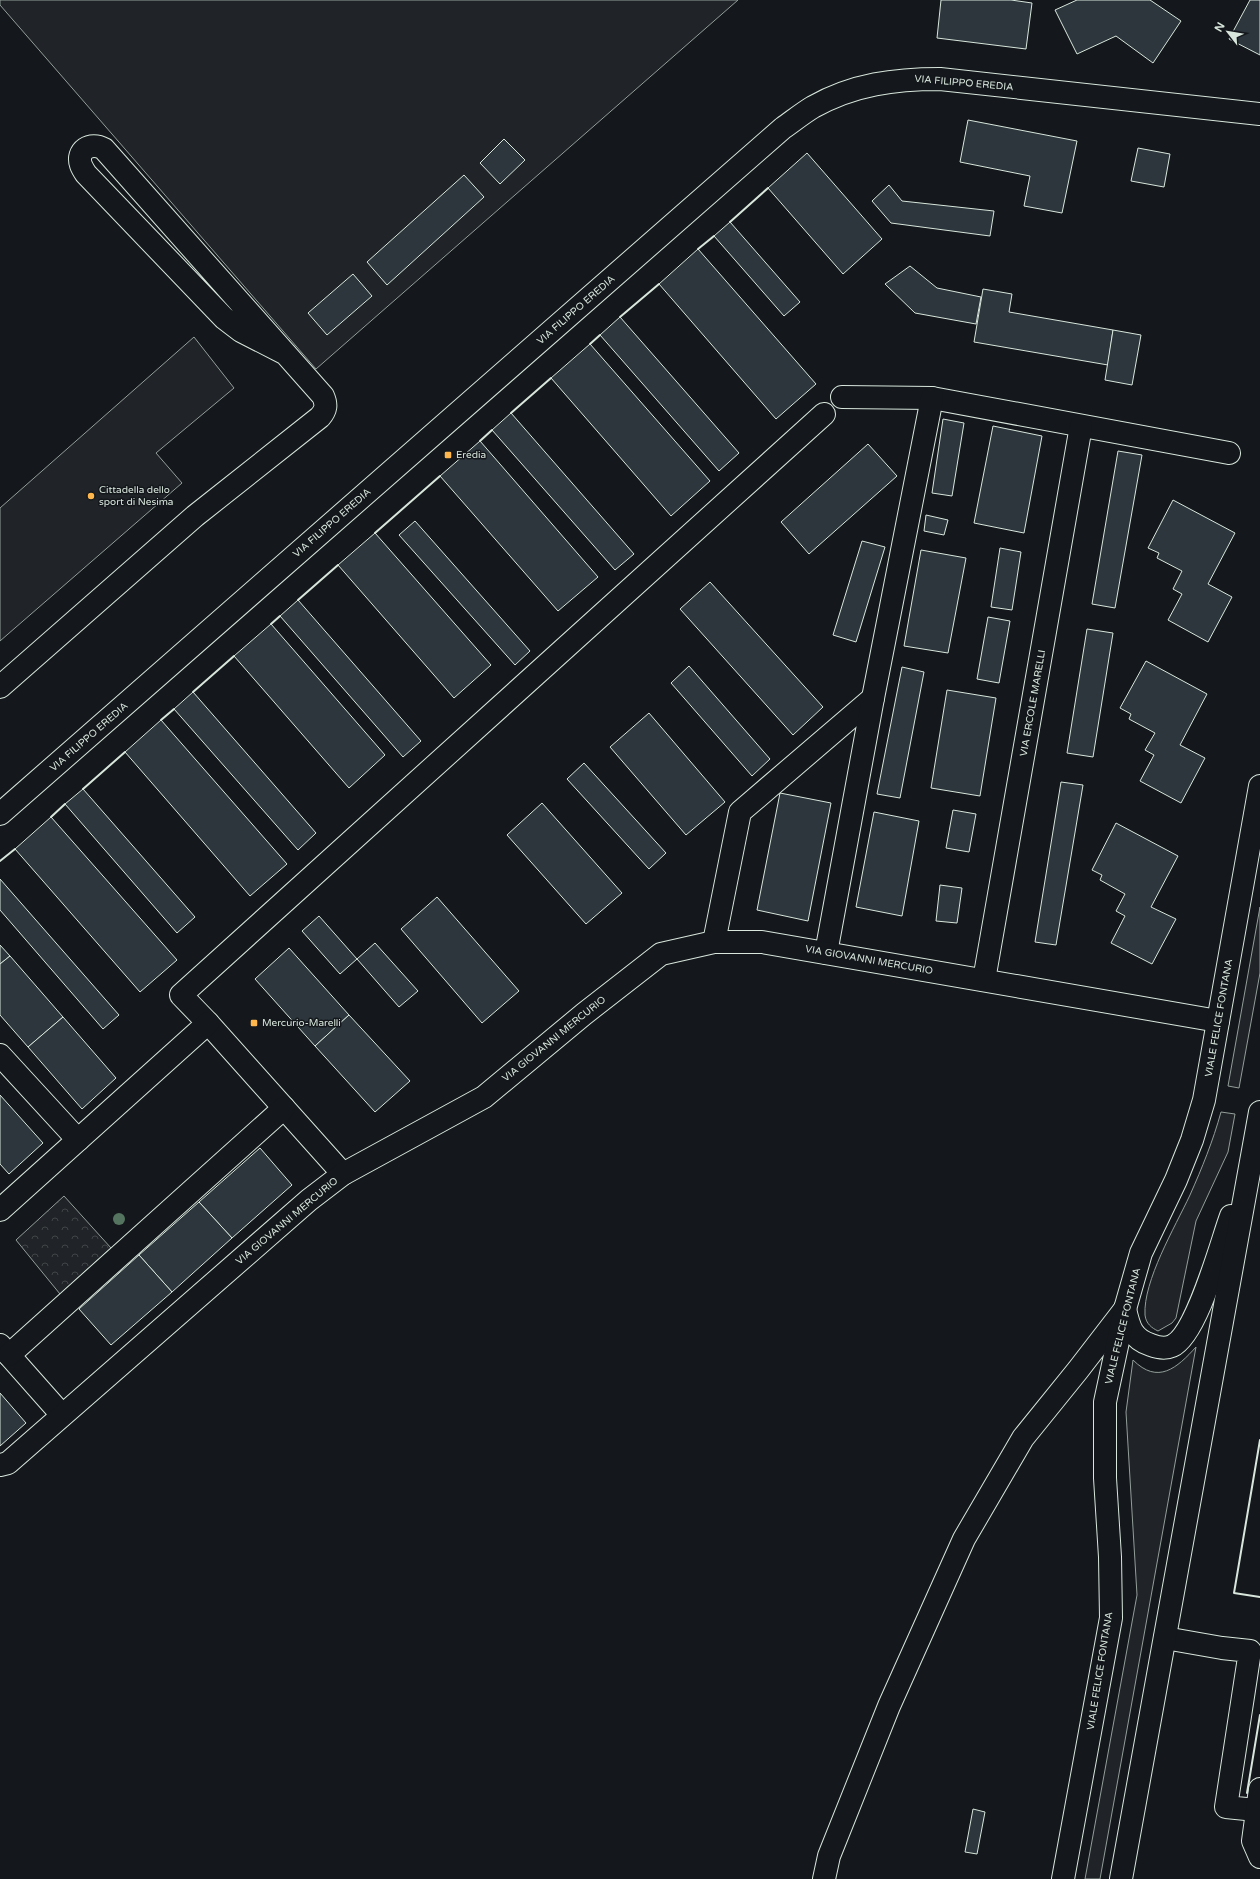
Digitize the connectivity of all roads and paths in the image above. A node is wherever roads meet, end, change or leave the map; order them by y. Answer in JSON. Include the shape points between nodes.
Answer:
{"nodes":[{"id":1,"x":1260,"y":114,"type":"edge"},
{"id":2,"x":286,"y":354,"type":"junction"},
{"id":3,"x":842,"y":397,"type":"dead end"},
{"id":4,"x":932,"y":398,"type":"junction"},
{"id":5,"x":824,"y":414,"type":"dead end"},
{"id":6,"x":1081,"y":426,"type":"junction"},
{"id":7,"x":1229,"y":453,"type":"dead end"},
{"id":8,"x":0,"y":687,"type":"edge"},
{"id":9,"x":872,"y":698,"type":"junction"},
{"id":10,"x":1260,"y":786,"type":"edge"},
{"id":11,"x":0,"y":814,"type":"edge"},
{"id":12,"x":714,"y":942,"type":"junction"},
{"id":13,"x":826,"y":953,"type":"junction"},
{"id":14,"x":984,"y":980,"type":"junction"},
{"id":15,"x":1218,"y":1021,"type":"junction"},
{"id":16,"x":208,"y":1023,"type":"junction"},
{"id":17,"x":0,"y":1054,"type":"edge"},
{"id":18,"x":284,"y":1108,"type":"junction"},
{"id":19,"x":1260,"y":1112,"type":"edge"},
{"id":20,"x":78,"y":1140,"type":"junction"},
{"id":21,"x":1254,"y":1152,"type":"junction"},
{"id":22,"x":343,"y":1174,"type":"junction"},
{"id":23,"x":1,"y":1207,"type":"edge"},
{"id":24,"x":1125,"y":1309,"type":"junction"},
{"id":25,"x":4,"y":1350,"type":"edge"},
{"id":26,"x":62,"y":1415,"type":"junction"},
{"id":27,"x":0,"y":1465,"type":"edge"},
{"id":28,"x":1165,"y":1638,"type":"junction"},
{"id":29,"x":1260,"y":1789,"type":"edge"},
{"id":30,"x":1256,"y":1810,"type":"junction"},
{"id":31,"x":1260,"y":1857,"type":"edge"},
{"id":32,"x":824,"y":1879,"type":"edge"},
{"id":33,"x":1063,"y":1879,"type":"edge"},
{"id":34,"x":1121,"y":1879,"type":"edge"}],
"edges":[{"from":1,"to":11,"type":"street","name":"VIA FILIPPO EREDIA","via":[[940,79],[905,79],[874,84],[813,107],[783,128]]},
{"from":2,"to":2,"type":"street","via":[[104,149],[97,145],[85,149],[80,164],[86,174],[224,318],[241,331]]},
{"from":2,"to":8,"type":"street","via":[[323,396],[325,411],[320,417],[194,516]]},
{"from":3,"to":4,"type":"street"},
{"from":4,"to":6,"type":"street"},
{"from":4,"to":9,"type":"street"},
{"from":5,"to":16,"type":"street","via":[[181,995]]},
{"from":6,"to":7,"type":"street"},
{"from":6,"to":14,"type":"street","name":"VIA ERCOLE MARELLI"},
{"from":9,"to":12,"type":"street","via":[[740,812]]},
{"from":9,"to":13,"type":"street"},
{"from":10,"to":15,"type":"street","name":"VIALE FELICE FONTANA"},
{"from":12,"to":13,"type":"street","name":"VIA GIOVANNI MERCURIO","via":[[762,942]]},
{"from":12,"to":22,"type":"street","name":"VIA GIOVANNI MERCURIO","via":[[662,954],[584,1014],[484,1097]]},
{"from":13,"to":14,"type":"street","name":"VIA GIOVANNI MERCURIO"},
{"from":14,"to":15,"type":"street","name":"VIA GIOVANNI MERCURIO"},
{"from":15,"to":24,"type":"street","name":"VIALE FELICE FONTANA","via":[[1204,1100],[1192,1140],[1141,1253]]},
{"from":16,"to":18,"type":"street"},
{"from":16,"to":20,"type":"street"},
{"from":17,"to":20,"type":"street"},
{"from":18,"to":22,"type":"street"},
{"from":18,"to":25,"type":"street"},
{"from":19,"to":21,"type":"street"},
{"from":20,"to":23,"type":"street"},
{"from":21,"to":24,"type":"street","via":[[1202,1304],[1188,1330],[1173,1345],[1160,1348],[1140,1342],[1130,1328]]},
{"from":21,"to":28,"type":"street"},
{"from":22,"to":26,"type":"street","name":"VIA GIOVANNI MERCURIO"},
{"from":24,"to":32,"type":"street","via":[[1023,1438],[964,1539],[889,1706],[829,1856]]},
{"from":24,"to":33,"type":"street","name":"VIALE FELICE FONTANA","via":[[1105,1402],[1105,1478],[1111,1618]]},
{"from":25,"to":26,"type":"street"},
{"from":26,"to":27,"type":"street","name":"VIA GIOVANNI MERCURIO","via":[[8,1462]]},
{"from":28,"to":30,"type":"street","via":[[1250,1651],[1226,1808]]},
{"from":28,"to":34,"type":"street"},
{"from":29,"to":30,"type":"street"},
{"from":30,"to":31,"type":"street","via":[[1253,1841]]}]}
